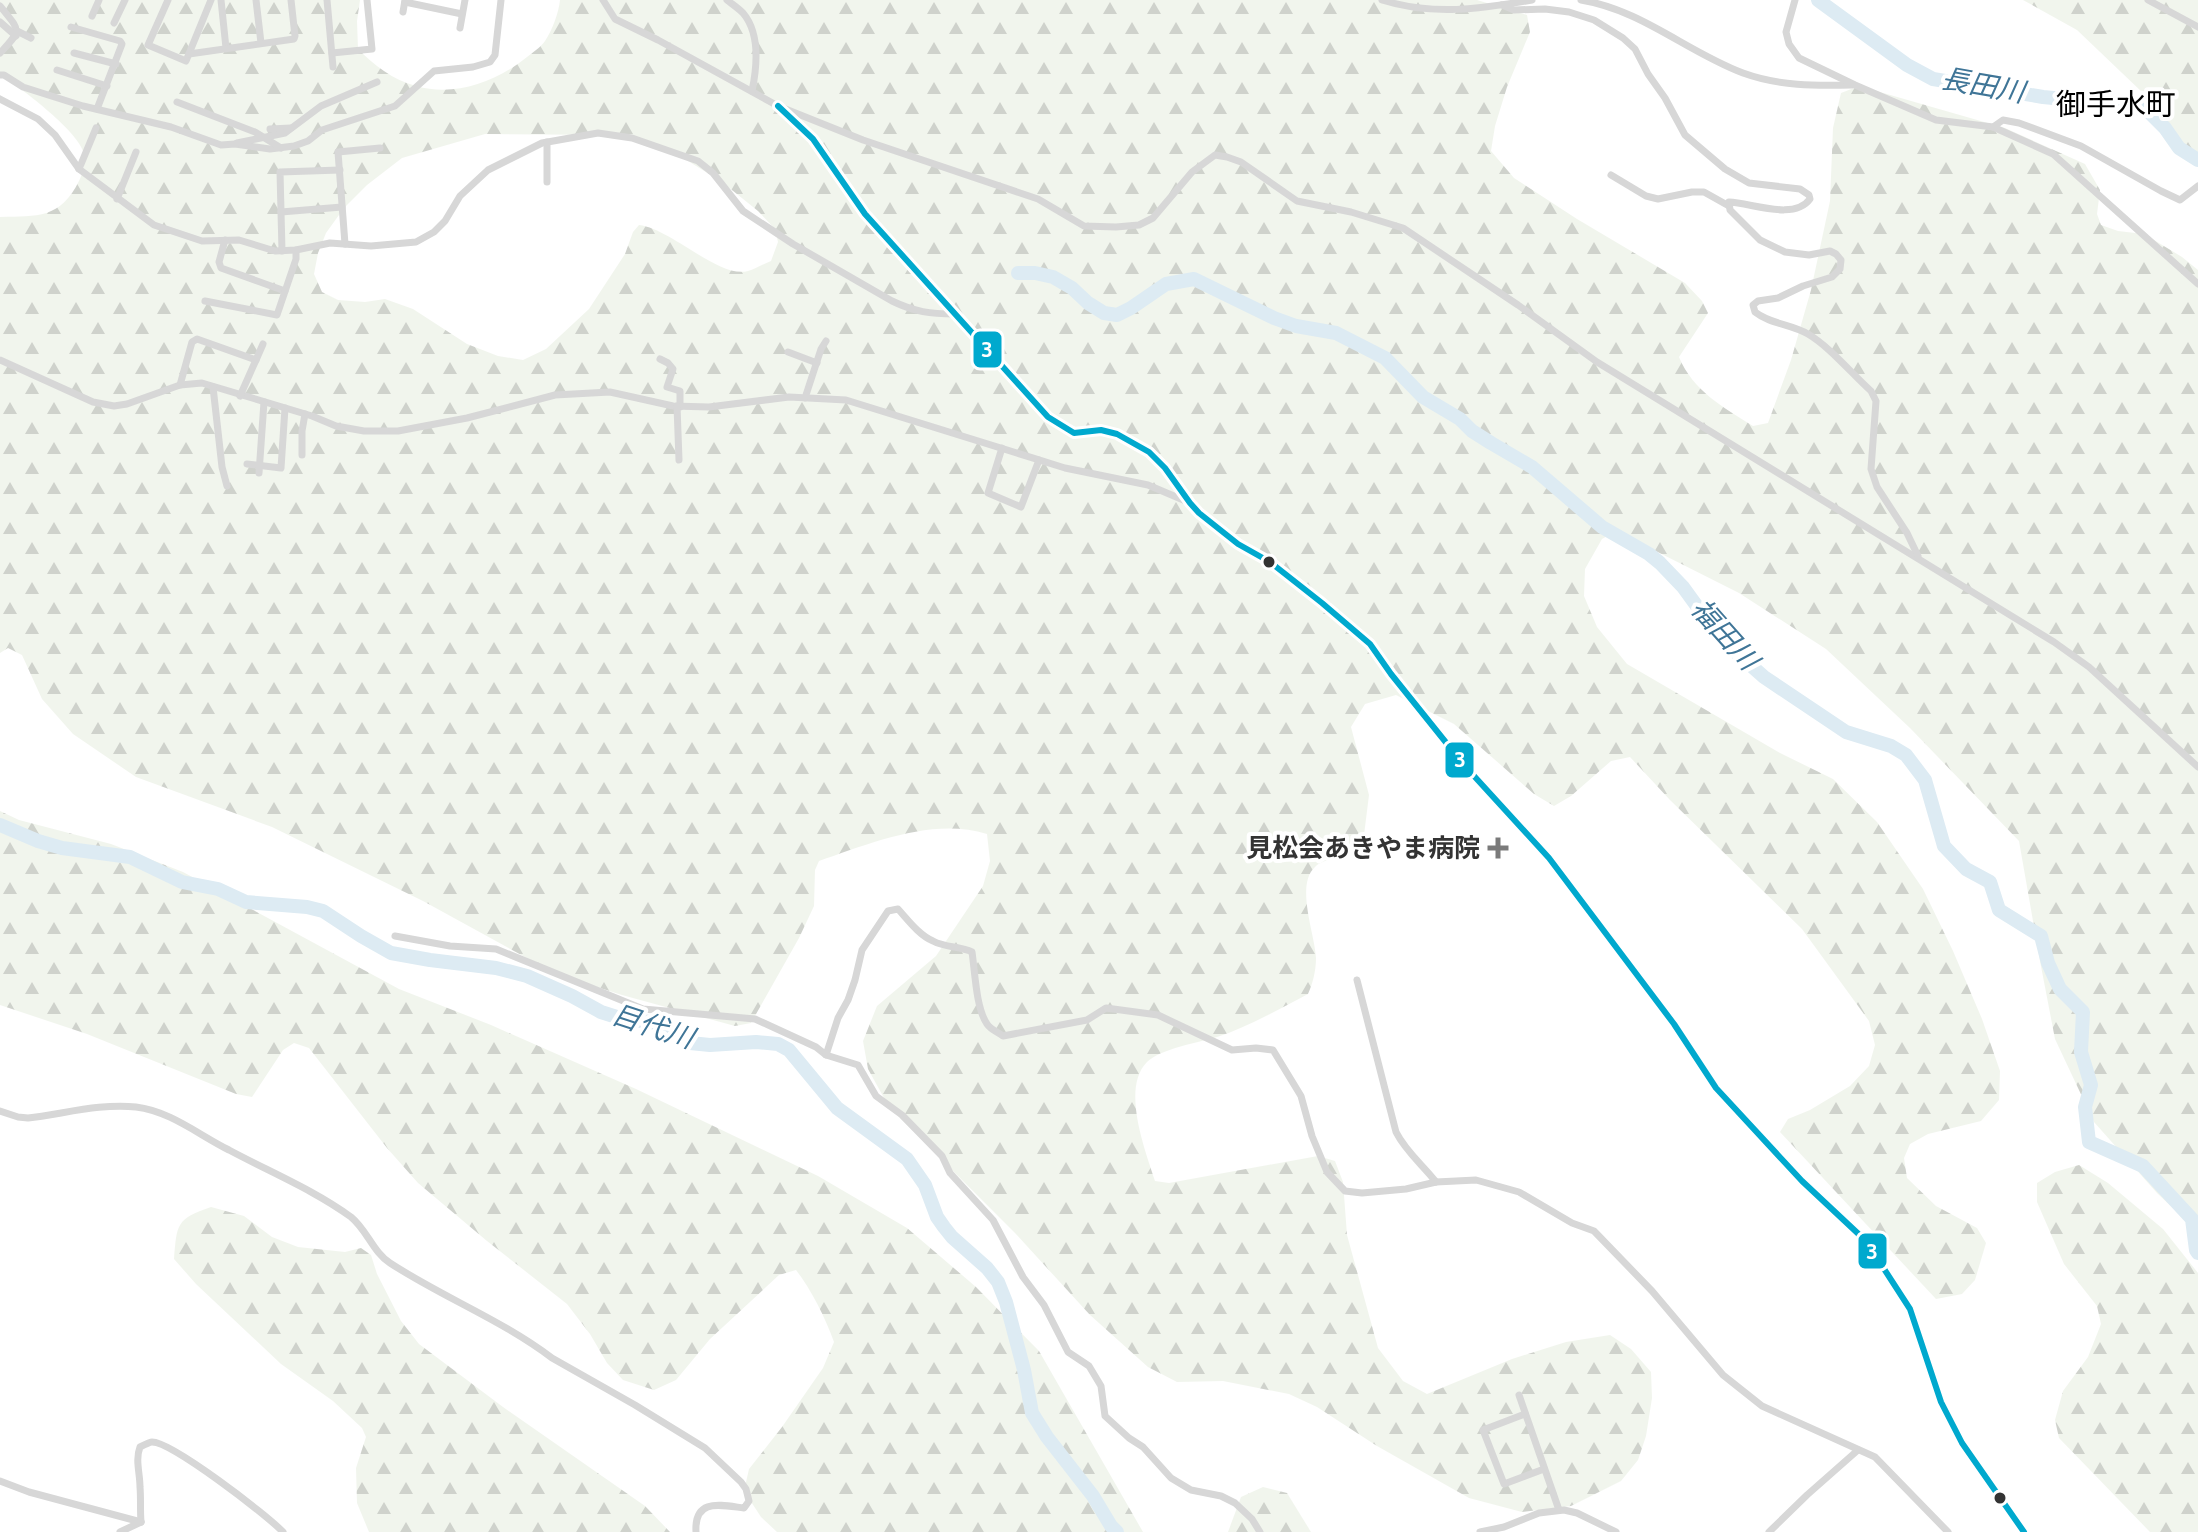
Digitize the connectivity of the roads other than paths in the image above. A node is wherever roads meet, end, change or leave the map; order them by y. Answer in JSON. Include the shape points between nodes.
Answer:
{"nodes":[{"id":1,"x":99,"y":0,"type":"edge"},
{"id":2,"x":125,"y":0,"type":"edge"},
{"id":3,"x":168,"y":0,"type":"edge"},
{"id":4,"x":211,"y":0,"type":"edge"},
{"id":5,"x":221,"y":0,"type":"edge"},
{"id":6,"x":256,"y":0,"type":"edge"},
{"id":7,"x":291,"y":0,"type":"edge"},
{"id":8,"x":327,"y":0,"type":"edge"},
{"id":9,"x":367,"y":0,"type":"edge"},
{"id":10,"x":465,"y":0,"type":"edge"},
{"id":11,"x":501,"y":0,"type":"edge"},
{"id":12,"x":603,"y":0,"type":"edge"},
{"id":13,"x":727,"y":0,"type":"edge"},
{"id":14,"x":1382,"y":0,"type":"edge"},
{"id":15,"x":1532,"y":0,"type":"edge"},
{"id":16,"x":1581,"y":0,"type":"edge"},
{"id":17,"x":2148,"y":0,"type":"edge"},
{"id":18,"x":405,"y":1,"type":"edge"},
{"id":19,"x":429,"y":3,"type":"edge"},
{"id":20,"x":1793,"y":3,"type":"edge"},
{"id":21,"x":1502,"y":5,"type":"junction"},
{"id":22,"x":0,"y":6,"type":"edge"},
{"id":23,"x":403,"y":12,"type":"dead end"},
{"id":24,"x":462,"y":14,"type":"junction"},
{"id":25,"x":92,"y":16,"type":"dead end"},
{"id":26,"x":0,"y":22,"type":"edge"},
{"id":27,"x":114,"y":23,"type":"dead end"},
{"id":28,"x":71,"y":27,"type":"dead end"},
{"id":29,"x":2198,"y":27,"type":"edge"},
{"id":30,"x":460,"y":28,"type":"dead end"},
{"id":31,"x":16,"y":34,"type":"junction"},
{"id":32,"x":31,"y":38,"type":"dead end"},
{"id":33,"x":261,"y":43,"type":"junction"},
{"id":34,"x":226,"y":48,"type":"junction"},
{"id":35,"x":1,"y":51,"type":"edge"},
{"id":36,"x":74,"y":53,"type":"dead end"},
{"id":37,"x":332,"y":53,"type":"junction"},
{"id":38,"x":189,"y":54,"type":"junction"},
{"id":39,"x":116,"y":64,"type":"junction"},
{"id":40,"x":333,"y":67,"type":"dead end"},
{"id":41,"x":57,"y":70,"type":"dead end"},
{"id":42,"x":0,"y":75,"type":"edge"},
{"id":43,"x":377,"y":82,"type":"dead end"},
{"id":44,"x":1855,"y":85,"type":"junction"},
{"id":45,"x":107,"y":86,"type":"junction"},
{"id":46,"x":752,"y":91,"type":"junction"},
{"id":47,"x":0,"y":99,"type":"edge"},
{"id":48,"x":177,"y":102,"type":"dead end"},
{"id":49,"x":778,"y":106,"type":"junction"},
{"id":50,"x":97,"y":109,"type":"junction"},
{"id":51,"x":293,"y":127,"type":"junction"},
{"id":52,"x":1993,"y":127,"type":"junction"},
{"id":53,"x":96,"y":128,"type":"dead end"},
{"id":54,"x":270,"y":129,"type":"dead end"},
{"id":55,"x":266,"y":138,"type":"junction"},
{"id":56,"x":547,"y":142,"type":"junction"},
{"id":57,"x":235,"y":144,"type":"junction"},
{"id":58,"x":281,"y":148,"type":"junction"},
{"id":59,"x":380,"y":148,"type":"dead end"},
{"id":60,"x":136,"y":152,"type":"dead end"},
{"id":61,"x":79,"y":169,"type":"junction"},
{"id":62,"x":340,"y":170,"type":"junction"},
{"id":63,"x":1611,"y":175,"type":"dead end"},
{"id":64,"x":547,"y":182,"type":"dead end"},
{"id":65,"x":2198,"y":186,"type":"edge"},
{"id":66,"x":117,"y":199,"type":"junction"},
{"id":67,"x":1729,"y":206,"type":"junction"},
{"id":68,"x":342,"y":207,"type":"junction"},
{"id":69,"x":281,"y":212,"type":"junction"},
{"id":70,"x":225,"y":240,"type":"junction"},
{"id":71,"x":345,"y":244,"type":"junction"},
{"id":72,"x":296,"y":250,"type":"junction"},
{"id":73,"x":282,"y":251,"type":"junction"},
{"id":74,"x":2198,"y":284,"type":"edge"},
{"id":75,"x":285,"y":291,"type":"junction"},
{"id":76,"x":205,"y":301,"type":"dead end"},
{"id":77,"x":955,"y":314,"type":"junction"},
{"id":78,"x":826,"y":341,"type":"dead end"},
{"id":79,"x":263,"y":344,"type":"dead end"},
{"id":80,"x":788,"y":352,"type":"dead end"},
{"id":81,"x":660,"y":359,"type":"dead end"},
{"id":82,"x":0,"y":360,"type":"edge"},
{"id":83,"x":256,"y":360,"type":"junction"},
{"id":84,"x":817,"y":363,"type":"junction"},
{"id":85,"x":180,"y":385,"type":"junction"},
{"id":86,"x":213,"y":387,"type":"junction"},
{"id":87,"x":240,"y":396,"type":"junction"},
{"id":88,"x":805,"y":398,"type":"junction"},
{"id":89,"x":264,"y":402,"type":"junction"},
{"id":90,"x":679,"y":406,"type":"junction"},
{"id":91,"x":285,"y":408,"type":"junction"},
{"id":92,"x":305,"y":414,"type":"junction"},
{"id":93,"x":1002,"y":448,"type":"junction"},
{"id":94,"x":302,"y":455,"type":"dead end"},
{"id":95,"x":679,"y":460,"type":"dead end"},
{"id":96,"x":1039,"y":460,"type":"junction"},
{"id":97,"x":247,"y":464,"type":"dead end"},
{"id":98,"x":260,"y":469,"type":"junction"},
{"id":99,"x":227,"y":486,"type":"dead end"},
{"id":100,"x":1190,"y":503,"type":"junction"},
{"id":101,"x":1919,"y":558,"type":"junction"},
{"id":102,"x":2198,"y":767,"type":"edge"},
{"id":103,"x":395,"y":936,"type":"dead end"},
{"id":104,"x":1357,"y":980,"type":"dead end"},
{"id":105,"x":826,"y":1055,"type":"junction"},
{"id":106,"x":0,"y":1111,"type":"edge"},
{"id":107,"x":1436,"y":1182,"type":"junction"},
{"id":108,"x":1519,"y":1395,"type":"dead end"},
{"id":109,"x":1525,"y":1414,"type":"junction"},
{"id":110,"x":1858,"y":1450,"type":"junction"},
{"id":111,"x":1544,"y":1469,"type":"junction"},
{"id":112,"x":0,"y":1481,"type":"edge"},
{"id":113,"x":1559,"y":1510,"type":"junction"},
{"id":114,"x":141,"y":1522,"type":"junction"},
{"id":115,"x":1504,"y":1530,"type":"edge"},
{"id":116,"x":120,"y":1532,"type":"edge"},
{"id":117,"x":283,"y":1532,"type":"edge"},
{"id":118,"x":696,"y":1532,"type":"edge"},
{"id":119,"x":1260,"y":1532,"type":"edge"},
{"id":120,"x":1480,"y":1532,"type":"edge"},
{"id":121,"x":1616,"y":1532,"type":"edge"},
{"id":122,"x":1769,"y":1532,"type":"edge"},
{"id":123,"x":1948,"y":1532,"type":"edge"},
{"id":124,"x":2024,"y":1532,"type":"edge"}],
"edges":[{"from":1,"to":25,"type":"street"},
{"from":2,"to":27,"type":"street"},
{"from":3,"to":38,"type":"street","via":[[148,45],[186,61]]},
{"from":4,"to":38,"type":"street"},
{"from":5,"to":34,"type":"street"},
{"from":6,"to":33,"type":"street"},
{"from":7,"to":33,"type":"street","via":[[294,39]]},
{"from":8,"to":37,"type":"street"},
{"from":9,"to":37,"type":"street","via":[[372,49]]},
{"from":10,"to":24,"type":"street"},
{"from":11,"to":58,"type":"street","via":[[490,62],[434,71],[395,106]]},
{"from":12,"to":46,"type":"street","via":[[615,19]]},
{"from":13,"to":46,"type":"street","via":[[749,23],[757,66]]},
{"from":14,"to":21,"type":"street","via":[[1427,10]]},
{"from":15,"to":21,"type":"street"},
{"from":16,"to":44,"type":"street","via":[[1643,19],[1744,73],[1800,86]]},
{"from":17,"to":29,"type":"street"},
{"from":18,"to":19,"type":"street"},
{"from":18,"to":23,"type":"street"},
{"from":19,"to":24,"type":"street"},
{"from":20,"to":44,"type":"street","via":[[1786,32],[1799,58]]},
{"from":21,"to":67,"type":"street","via":[[1569,12],[1623,38],[1635,49],[1685,135],[1749,183],[1800,189],[1810,199],[1806,205],[1778,211],[1744,203]]},
{"from":22,"to":31,"type":"street","via":[[15,24]]},
{"from":24,"to":30,"type":"street"},
{"from":26,"to":31,"type":"street"},
{"from":28,"to":39,"type":"street","via":[[120,41]]},
{"from":31,"to":32,"type":"street"},
{"from":31,"to":35,"type":"street"},
{"from":33,"to":34,"type":"street"},
{"from":34,"to":38,"type":"street"},
{"from":36,"to":39,"type":"street"},
{"from":37,"to":40,"type":"street"},
{"from":39,"to":45,"type":"street"},
{"from":41,"to":45,"type":"street"},
{"from":42,"to":50,"type":"street"},
{"from":43,"to":51,"type":"street","via":[[321,106]]},
{"from":44,"to":52,"type":"street","via":[[1936,120]]},
{"from":45,"to":50,"type":"street"},
{"from":46,"to":49,"type":"street"},
{"from":47,"to":61,"type":"street","via":[[38,119]]},
{"from":48,"to":55,"type":"street"},
{"from":49,"to":77,"type":"street","via":[[813,139],[865,214]]},
{"from":49,"to":101,"type":"street","via":[[1038,199],[1084,226],[1139,225],[1153,218],[1192,172],[1215,155],[1241,162],[1297,201],[1403,228],[1597,362]]},
{"from":50,"to":57,"type":"street","via":[[221,145]]},
{"from":51,"to":54,"type":"street"},
{"from":51,"to":55,"type":"street"},
{"from":52,"to":65,"type":"street","via":[[2003,120],[2019,123],[2081,146],[2180,200]]},
{"from":52,"to":74,"type":"street","via":[[2053,154]]},
{"from":53,"to":61,"type":"street"},
{"from":55,"to":57,"type":"street"},
{"from":55,"to":58,"type":"street"},
{"from":56,"to":64,"type":"street"},
{"from":56,"to":71,"type":"street","via":[[488,170],[460,196],[445,221],[416,242]]},
{"from":56,"to":77,"type":"street","via":[[598,133],[632,138],[698,161],[743,211],[793,244],[906,308]]},
{"from":57,"to":58,"type":"street"},
{"from":59,"to":62,"type":"street","via":[[338,152]]},
{"from":60,"to":66,"type":"street"},
{"from":61,"to":66,"type":"street"},
{"from":62,"to":68,"type":"street"},
{"from":62,"to":69,"type":"street","via":[[280,172]]},
{"from":63,"to":67,"type":"street","via":[[1646,196],[1704,192]]},
{"from":66,"to":70,"type":"street","via":[[154,225],[202,241]]},
{"from":67,"to":101,"type":"street","via":[[1760,240],[1785,252],[1830,251],[1841,260],[1832,277],[1753,305],[1764,320],[1811,335],[1871,391],[1876,401],[1871,469]]},
{"from":68,"to":69,"type":"street"},
{"from":68,"to":71,"type":"street"},
{"from":69,"to":73,"type":"street"},
{"from":70,"to":73,"type":"street"},
{"from":70,"to":75,"type":"street","via":[[221,268]]},
{"from":71,"to":72,"type":"street"},
{"from":72,"to":73,"type":"street"},
{"from":72,"to":75,"type":"street"},
{"from":75,"to":76,"type":"street","via":[[277,315]]},
{"from":77,"to":100,"type":"street","via":[[1048,417],[1074,433],[1117,434],[1149,452]]},
{"from":78,"to":84,"type":"street"},
{"from":79,"to":83,"type":"street"},
{"from":80,"to":84,"type":"street"},
{"from":81,"to":90,"type":"street","via":[[673,369],[667,387],[680,391]]},
{"from":82,"to":85,"type":"street","via":[[93,402],[114,406]]},
{"from":83,"to":85,"type":"street","via":[[197,339]]},
{"from":83,"to":87,"type":"street"},
{"from":84,"to":88,"type":"street"},
{"from":85,"to":86,"type":"street"},
{"from":86,"to":87,"type":"street"},
{"from":86,"to":99,"type":"street"},
{"from":87,"to":89,"type":"street"},
{"from":88,"to":90,"type":"street"},
{"from":88,"to":93,"type":"street","via":[[846,400]]},
{"from":89,"to":91,"type":"street"},
{"from":89,"to":98,"type":"street"},
{"from":90,"to":92,"type":"street","via":[[610,392],[555,395],[398,431],[336,426]]},
{"from":90,"to":95,"type":"street"},
{"from":91,"to":92,"type":"street"},
{"from":91,"to":98,"type":"street","via":[[281,468]]},
{"from":92,"to":94,"type":"street"},
{"from":93,"to":96,"type":"street"},
{"from":93,"to":96,"type":"street","via":[[988,493],[1021,507]]},
{"from":96,"to":100,"type":"street","via":[[1148,485]]},
{"from":97,"to":98,"type":"street"},
{"from":100,"to":124,"type":"street","via":[[1370,644],[1464,765],[1549,858],[1716,1088],[1866,1241],[1910,1309],[1941,1402],[1962,1443]]},
{"from":101,"to":102,"type":"street","via":[[2089,667]]},
{"from":103,"to":105,"type":"street","via":[[496,949],[643,1009],[755,1019]]},
{"from":104,"to":107,"type":"street","via":[[1396,1132]]},
{"from":105,"to":107,"type":"street","via":[[862,950],[888,911],[898,909],[932,941],[972,952],[985,1021],[1003,1036],[1087,1020],[1106,1008],[1158,1015],[1232,1050],[1273,1050],[1301,1096],[1327,1172],[1345,1191],[1406,1189]]},
{"from":105,"to":119,"type":"street","via":[[858,1065],[876,1096],[942,1156],[950,1173],[993,1220],[1068,1352],[1089,1366],[1101,1386],[1105,1416],[1171,1478],[1235,1503]]},
{"from":106,"to":118,"type":"street","via":[[28,1118],[104,1108],[148,1109],[349,1216],[385,1260],[406,1274],[668,1425],[722,1463],[746,1489],[749,1501],[744,1508],[702,1509]]},
{"from":107,"to":110,"type":"street","via":[[1476,1180],[1519,1192],[1594,1231],[1723,1375],[1762,1406]]},
{"from":108,"to":109,"type":"street"},
{"from":109,"to":111,"type":"street"},
{"from":109,"to":111,"type":"street","via":[[1483,1430],[1504,1484]]},
{"from":110,"to":122,"type":"street"},
{"from":110,"to":123,"type":"street","via":[[1875,1457]]},
{"from":111,"to":113,"type":"street"},
{"from":112,"to":114,"type":"street"},
{"from":113,"to":115,"type":"street","via":[[1539,1513]]},
{"from":113,"to":121,"type":"street"},
{"from":114,"to":116,"type":"street"},
{"from":114,"to":117,"type":"street","via":[[136,1456],[140,1447],[152,1442],[210,1475]]},
{"from":115,"to":120,"type":"street"}]}
